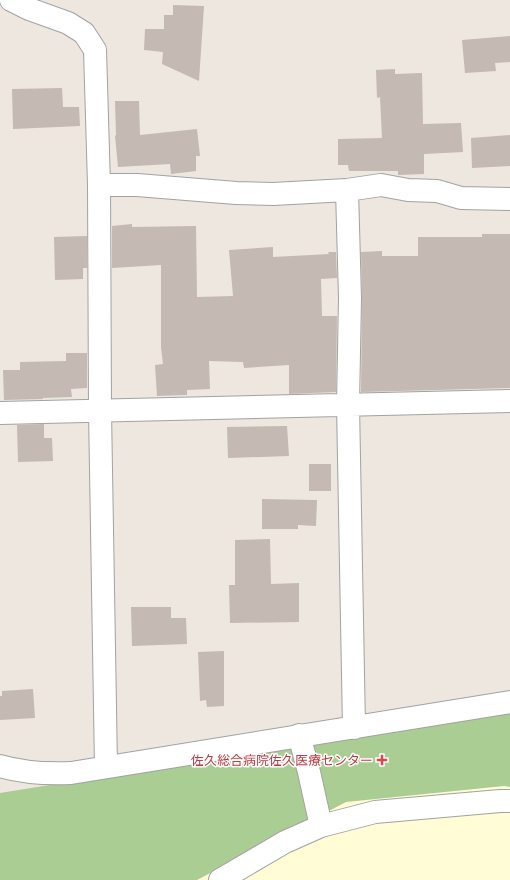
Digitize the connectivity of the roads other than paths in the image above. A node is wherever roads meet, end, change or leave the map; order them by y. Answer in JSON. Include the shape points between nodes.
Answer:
{"nodes":[{"id":1,"x":11,"y":0,"type":"edge"},
{"id":2,"x":99,"y":185,"type":"junction"},
{"id":3,"x":347,"y":190,"type":"junction"},
{"id":4,"x":510,"y":199,"type":"edge"},
{"id":5,"x":510,"y":401,"type":"edge"},
{"id":6,"x":348,"y":404,"type":"junction"},
{"id":7,"x":100,"y":410,"type":"junction"},
{"id":8,"x":0,"y":413,"type":"edge"},
{"id":9,"x":510,"y":702,"type":"edge"},
{"id":10,"x":354,"y":728,"type":"junction"},
{"id":11,"x":299,"y":735,"type":"junction"},
{"id":12,"x":0,"y":766,"type":"edge"},
{"id":13,"x":106,"y":767,"type":"junction"},
{"id":14,"x":510,"y":801,"type":"edge"},
{"id":15,"x":321,"y":826,"type":"junction"},
{"id":16,"x":220,"y":880,"type":"edge"}],
"edges":[{"from":1,"to":2,"type":"street","via":[[68,23],[84,33],[95,50]]},
{"from":2,"to":3,"type":"street","via":[[273,194]]},
{"from":2,"to":7,"type":"street"},
{"from":3,"to":4,"type":"street","via":[[381,185],[408,190],[436,191],[461,198]]},
{"from":3,"to":6,"type":"street","via":[[350,298]]},
{"from":5,"to":6,"type":"street"},
{"from":6,"to":7,"type":"street"},
{"from":6,"to":10,"type":"street"},
{"from":7,"to":8,"type":"street"},
{"from":7,"to":13,"type":"street"},
{"from":9,"to":10,"type":"street"},
{"from":10,"to":11,"type":"street"},
{"from":11,"to":13,"type":"street"},
{"from":11,"to":15,"type":"street"},
{"from":12,"to":13,"type":"street","via":[[45,774]]},
{"from":14,"to":15,"type":"street","via":[[375,812]]},
{"from":15,"to":16,"type":"street","via":[[285,842]]}]}
